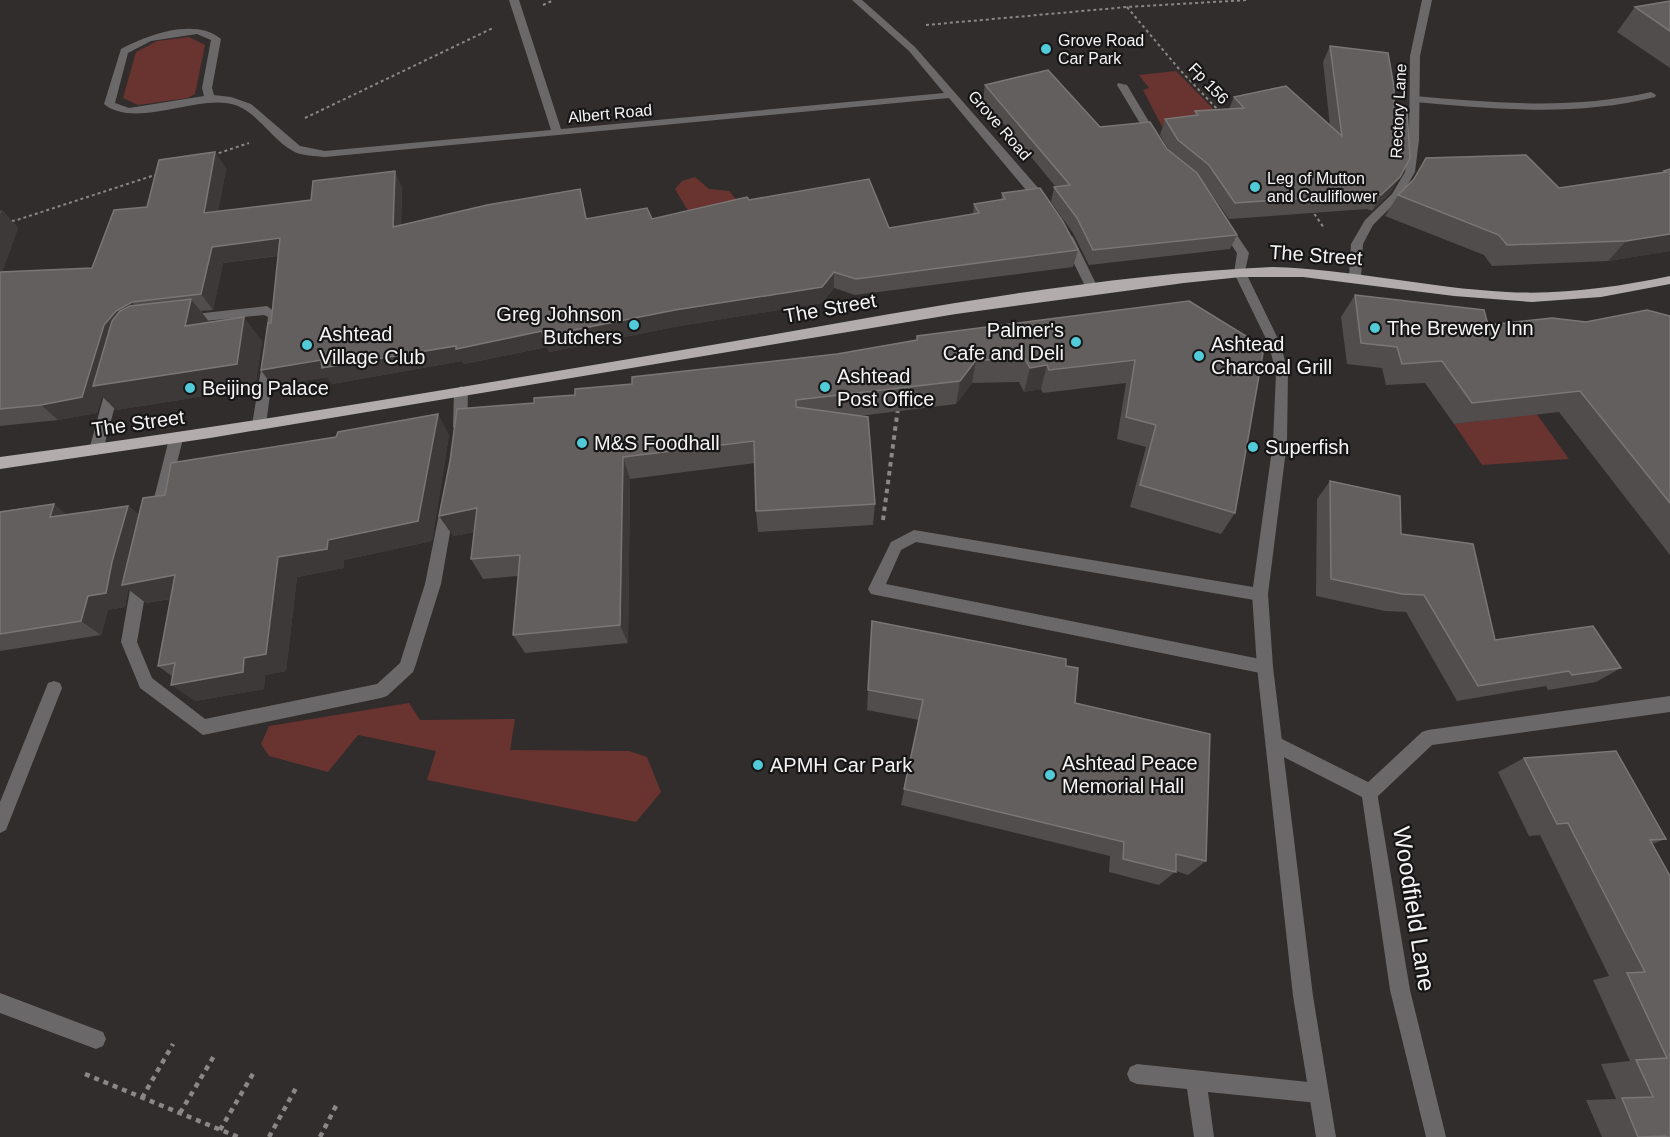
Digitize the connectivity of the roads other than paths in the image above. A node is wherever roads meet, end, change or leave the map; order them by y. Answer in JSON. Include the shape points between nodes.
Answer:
{"nodes":[{"id":1,"x":514,"y":0,"type":"edge"},
{"id":2,"x":857,"y":0,"type":"edge"},
{"id":3,"x":1427,"y":0,"type":"edge"},
{"id":4,"x":1122,"y":85,"type":"dead end"},
{"id":5,"x":952,"y":95,"type":"junction"},
{"id":6,"x":1651,"y":95,"type":"dead end"},
{"id":7,"x":210,"y":98,"type":"junction"},
{"id":8,"x":1415,"y":99,"type":"junction"},
{"id":9,"x":556,"y":133,"type":"junction"},
{"id":10,"x":1161,"y":150,"type":"edge"},
{"id":11,"x":1216,"y":214,"type":"edge"},
{"id":12,"x":1240,"y":273,"type":"junction"},
{"id":13,"x":1355,"y":277,"type":"junction"},
{"id":14,"x":1670,"y":279,"type":"edge"},
{"id":15,"x":1094,"y":290,"type":"junction"},
{"id":16,"x":168,"y":321,"type":"edge"},
{"id":17,"x":117,"y":373,"type":"edge"},
{"id":18,"x":461,"y":391,"type":"junction"},
{"id":19,"x":260,"y":425,"type":"junction"},
{"id":20,"x":176,"y":439,"type":"junction"},
{"id":21,"x":457,"y":443,"type":"edge"},
{"id":22,"x":96,"y":450,"type":"junction"},
{"id":23,"x":0,"y":463,"type":"edge"},
{"id":24,"x":451,"y":486,"type":"edge"},
{"id":25,"x":152,"y":534,"type":"edge"},
{"id":26,"x":143,"y":566,"type":"edge"},
{"id":27,"x":1260,"y":594,"type":"junction"},
{"id":28,"x":1265,"y":667,"type":"junction"},
{"id":29,"x":54,"y":688,"type":"dead end"},
{"id":30,"x":1670,"y":704,"type":"edge"},
{"id":31,"x":1274,"y":743,"type":"junction"},
{"id":32,"x":1370,"y":792,"type":"junction"},
{"id":33,"x":0,"y":824,"type":"edge"},
{"id":34,"x":0,"y":1003,"type":"edge"},
{"id":35,"x":96,"y":1039,"type":"dead end"},
{"id":36,"x":1137,"y":1074,"type":"dead end"},
{"id":37,"x":1196,"y":1080,"type":"junction"},
{"id":38,"x":1318,"y":1093,"type":"junction"},
{"id":39,"x":1204,"y":1137,"type":"edge"},
{"id":40,"x":1326,"y":1137,"type":"edge"},
{"id":41,"x":1436,"y":1137,"type":"edge"}],
"edges":[{"from":1,"to":9,"type":"street"},
{"from":2,"to":5,"type":"street","name":"Grove Road","via":[[912,49]]},
{"from":3,"to":8,"type":"street","name":"Rectory Lane","via":[[1415,56]]},
{"from":4,"to":10,"type":"street"},
{"from":5,"to":9,"type":"street","name":"Albert Road"},
{"from":5,"to":15,"type":"street","name":"Grove Road","via":[[1036,192]]},
{"from":6,"to":8,"type":"street","via":[[1566,106],[1516,107]]},
{"from":7,"to":7,"type":"street","via":[[128,111],[109,104],[124,51],[149,38],[198,31],[216,39],[207,88]]},
{"from":7,"to":9,"type":"street","name":"Albert Road","via":[[247,106],[297,149],[325,154]]},
{"from":8,"to":13,"type":"street","name":"Rectory Lane","via":[[1410,172],[1396,196],[1369,223],[1357,243]]},
{"from":11,"to":12,"type":"street","via":[[1243,253]]},
{"from":12,"to":13,"type":"highway","name":"The Street","via":[[1316,272]]},
{"from":12,"to":15,"type":"highway","name":"The Street"},
{"from":12,"to":27,"type":"street","via":[[1275,345],[1282,373],[1280,442]]},
{"from":13,"to":14,"type":"highway","name":"The Street","via":[[1487,295],[1538,296],[1626,290]]},
{"from":15,"to":18,"type":"highway","name":"The Street","via":[[884,320]]},
{"from":16,"to":19,"type":"street","via":[[267,310],[274,316]]},
{"from":17,"to":22,"type":"street"},
{"from":18,"to":19,"type":"highway","name":"The Street"},
{"from":18,"to":21,"type":"street"},
{"from":19,"to":20,"type":"highway","name":"The Street"},
{"from":20,"to":22,"type":"highway","name":"The Street"},
{"from":20,"to":25,"type":"street"},
{"from":22,"to":23,"type":"highway","name":"The Street"},
{"from":24,"to":26,"type":"street","via":[[433,584],[407,667],[381,691],[202,727],[146,683],[129,642]]},
{"from":27,"to":28,"type":"street"},
{"from":27,"to":28,"type":"street","via":[[914,536],[896,546],[876,589]]},
{"from":28,"to":31,"type":"street"},
{"from":29,"to":33,"type":"street"},
{"from":30,"to":32,"type":"street","via":[[1428,738]]},
{"from":31,"to":32,"type":"street"},
{"from":31,"to":38,"type":"street"},
{"from":32,"to":41,"type":"street","name":"Woodfield Lane","via":[[1400,990]]},
{"from":34,"to":35,"type":"street"},
{"from":36,"to":37,"type":"street"},
{"from":37,"to":38,"type":"street"},
{"from":37,"to":39,"type":"street"},
{"from":38,"to":40,"type":"street"}]}
